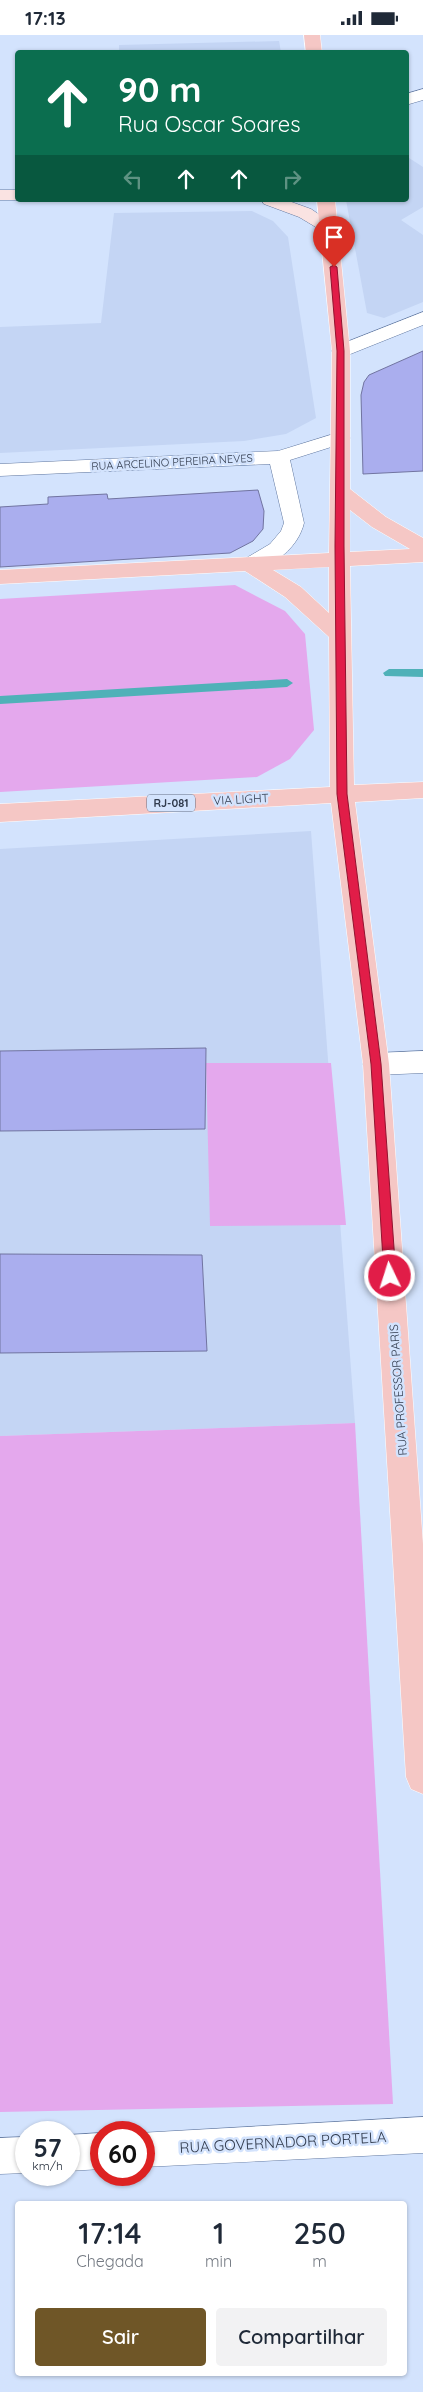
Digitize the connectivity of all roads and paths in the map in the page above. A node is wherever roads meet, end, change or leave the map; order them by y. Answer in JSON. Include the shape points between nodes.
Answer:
{"nodes":[{"id":1,"x":312,"y":35,"type":"edge"},
{"id":2,"x":314,"y":50,"type":"edge"},
{"id":3,"x":423,"y":94,"type":"edge"},
{"id":4,"x":409,"y":99,"type":"edge"},
{"id":5,"x":0,"y":195,"type":"edge"},
{"id":6,"x":15,"y":195,"type":"edge"},
{"id":7,"x":275,"y":202,"type":"edge"},
{"id":8,"x":326,"y":202,"type":"edge"},
{"id":9,"x":330,"y":228,"type":"junction"},
{"id":10,"x":423,"y":318,"type":"edge"},
{"id":11,"x":340,"y":351,"type":"junction"},
{"id":12,"x":340,"y":438,"type":"junction"},
{"id":13,"x":279,"y":457,"type":"junction"},
{"id":14,"x":0,"y":470,"type":"edge"},
{"id":15,"x":340,"y":492,"type":"junction"},
{"id":16,"x":423,"y":547,"type":"edge"},
{"id":17,"x":423,"y":555,"type":"edge"},
{"id":18,"x":340,"y":561,"type":"junction"},
{"id":19,"x":250,"y":565,"type":"junction"},
{"id":20,"x":0,"y":577,"type":"edge"},
{"id":21,"x":341,"y":636,"type":"junction"},
{"id":22,"x":423,"y":790,"type":"edge"},
{"id":23,"x":342,"y":794,"type":"junction"},
{"id":24,"x":0,"y":813,"type":"edge"},
{"id":25,"x":423,"y":1062,"type":"edge"},
{"id":26,"x":376,"y":1064,"type":"junction"},
{"id":27,"x":414,"y":1508,"type":"edge"},
{"id":28,"x":423,"y":1777,"type":"edge"},
{"id":29,"x":423,"y":2135,"type":"edge"},
{"id":30,"x":155,"y":2148,"type":"edge"},
{"id":31,"x":15,"y":2155,"type":"edge"},
{"id":32,"x":0,"y":2156,"type":"edge"}],
"edges":[{"from":1,"to":2,"type":"main road"},
{"from":3,"to":4,"type":"street"},
{"from":5,"to":6,"type":"main road"},
{"from":7,"to":9,"type":"main road","via":[[305,213]]},
{"from":8,"to":9,"type":"main road","name":"RUA PROFESSOR PARIS"},
{"from":9,"to":11,"type":"main road","name":"RUA PROFESSOR PARIS"},
{"from":10,"to":11,"type":"street"},
{"from":11,"to":12,"type":"main road","name":"RUA PROFESSOR PARIS"},
{"from":12,"to":13,"type":"street","name":"RUA ARCELINO PEREIRA NEVES"},
{"from":12,"to":15,"type":"main road","name":"RUA PROFESSOR PARIS"},
{"from":13,"to":14,"type":"street","name":"RUA ARCELINO PEREIRA NEVES"},
{"from":13,"to":19,"type":"street","via":[[294,523],[292,533],[280,547]]},
{"from":15,"to":16,"type":"main road","via":[[378,522]]},
{"from":15,"to":18,"type":"main road","name":"RUA PROFESSOR PARIS"},
{"from":17,"to":18,"type":"main road"},
{"from":18,"to":19,"type":"main road"},
{"from":18,"to":21,"type":"main road","name":"RUA PROFESSOR PARIS"},
{"from":19,"to":20,"type":"main road"},
{"from":19,"to":21,"type":"main road","via":[[299,596]]},
{"from":21,"to":23,"type":"main road","name":"RUA PROFESSOR PARIS"},
{"from":22,"to":23,"type":"main road","name":"VIA LIGHT","number":"RJ-081"},
{"from":23,"to":24,"type":"main road","name":"VIA LIGHT","number":"RJ-081"},
{"from":23,"to":26,"type":"main road","name":"RUA PROFESSOR PARIS"},
{"from":25,"to":26,"type":"street"},
{"from":26,"to":27,"type":"main road","name":"RUA PROFESSOR PARIS"},
{"from":27,"to":28,"type":"main road","name":"RUA PROFESSOR PARIS"},
{"from":29,"to":30,"type":"street","name":"RUA GOVERNADOR PORTELA"},
{"from":31,"to":32,"type":"street"}]}
